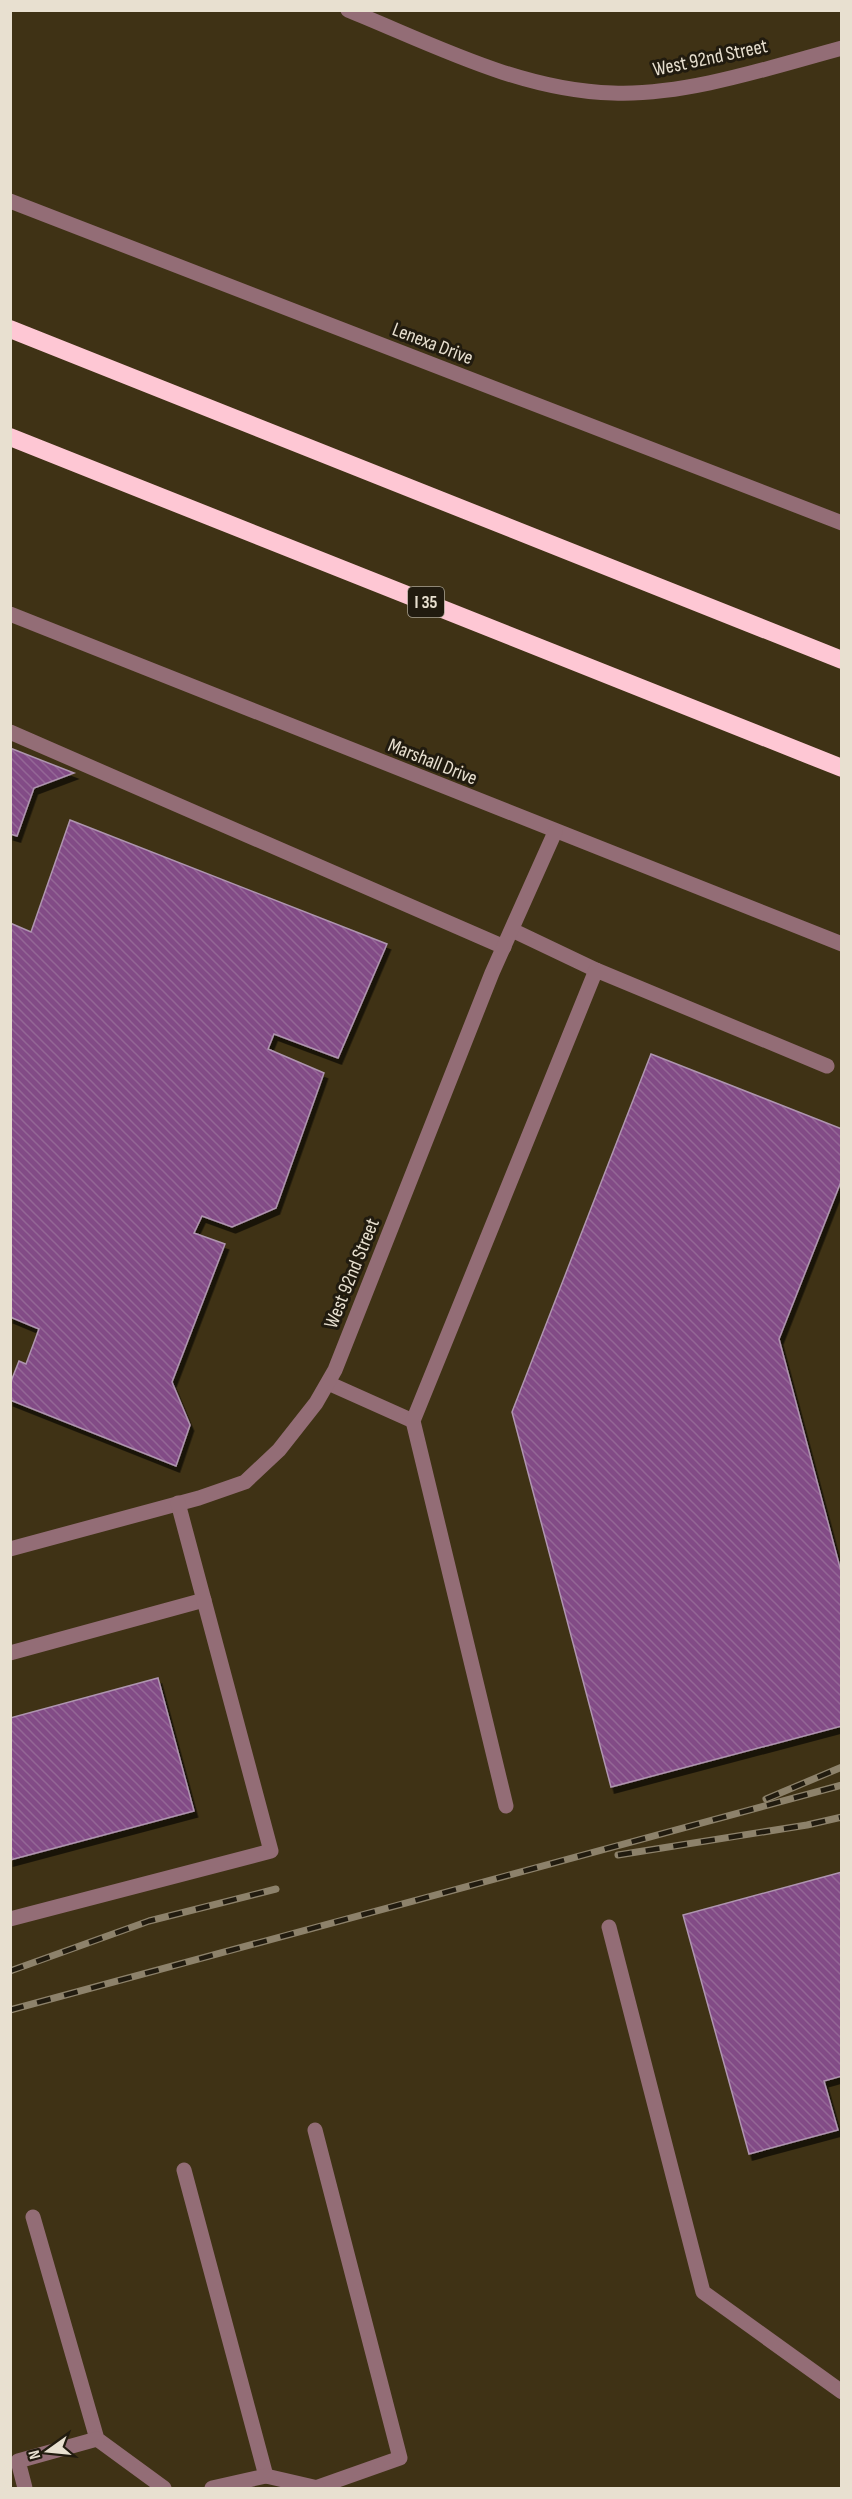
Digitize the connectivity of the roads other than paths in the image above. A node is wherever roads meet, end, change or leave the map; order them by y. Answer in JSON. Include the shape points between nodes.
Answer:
{"nodes":[{"id":1,"x":348,"y":10,"type":"edge"},
{"id":2,"x":842,"y":48,"type":"edge"},
{"id":3,"x":10,"y":201,"type":"edge"},
{"id":4,"x":10,"y":329,"type":"edge"},
{"id":5,"x":10,"y":437,"type":"edge"},
{"id":6,"x":842,"y":523,"type":"edge"},
{"id":7,"x":10,"y":614,"type":"edge"},
{"id":8,"x":842,"y":660,"type":"edge"},
{"id":9,"x":10,"y":732,"type":"edge"},
{"id":10,"x":842,"y":768,"type":"edge"},
{"id":11,"x":555,"y":832,"type":"junction"},
{"id":12,"x":512,"y":930,"type":"junction"},
{"id":13,"x":842,"y":944,"type":"edge"},
{"id":14,"x":504,"y":947,"type":"junction"},
{"id":15,"x":596,"y":970,"type":"junction"},
{"id":16,"x":827,"y":1066,"type":"dead end"},
{"id":17,"x":328,"y":1383,"type":"junction"},
{"id":18,"x":413,"y":1420,"type":"junction"},
{"id":19,"x":178,"y":1503,"type":"junction"},
{"id":20,"x":10,"y":1549,"type":"edge"},
{"id":21,"x":204,"y":1600,"type":"junction"},
{"id":22,"x":10,"y":1653,"type":"edge"},
{"id":23,"x":506,"y":1806,"type":"dead end"},
{"id":24,"x":10,"y":1918,"type":"edge"},
{"id":25,"x":609,"y":1927,"type":"dead end"},
{"id":26,"x":315,"y":2130,"type":"dead end"},
{"id":27,"x":184,"y":2170,"type":"dead end"},
{"id":28,"x":33,"y":2217,"type":"dead end"},
{"id":29,"x":842,"y":2392,"type":"edge"},
{"id":30,"x":97,"y":2439,"type":"junction"},
{"id":31,"x":266,"y":2476,"type":"junction"},
{"id":32,"x":25,"y":2488,"type":"edge"},
{"id":33,"x":164,"y":2488,"type":"edge"},
{"id":34,"x":212,"y":2488,"type":"edge"},
{"id":35,"x":318,"y":2488,"type":"edge"}],
"edges":[{"from":1,"to":2,"type":"street","name":"West 92nd Street","via":[[502,71],[547,84],[613,93],[679,88]]},
{"from":3,"to":6,"type":"street","name":"Lenexa Drive"},
{"from":4,"to":8,"type":"highway"},
{"from":5,"to":10,"type":"highway","number":"I 35"},
{"from":7,"to":11,"type":"street","name":"Marshall Drive"},
{"from":9,"to":14,"type":"street"},
{"from":11,"to":12,"type":"street","name":"West 92nd Street"},
{"from":11,"to":13,"type":"street","name":"Marshall Drive"},
{"from":12,"to":14,"type":"street","name":"West 92nd Street"},
{"from":12,"to":15,"type":"street"},
{"from":14,"to":17,"type":"street","name":"West 92nd Street"},
{"from":15,"to":16,"type":"street"},
{"from":15,"to":18,"type":"street"},
{"from":17,"to":18,"type":"street"},
{"from":17,"to":19,"type":"street","name":"West 92nd Street","via":[[279,1450],[245,1482]]},
{"from":18,"to":23,"type":"street"},
{"from":19,"to":20,"type":"street","name":"West 92nd Street"},
{"from":19,"to":21,"type":"street"},
{"from":21,"to":22,"type":"street"},
{"from":21,"to":24,"type":"street","via":[[271,1851]]},
{"from":25,"to":29,"type":"street","via":[[703,2292]]},
{"from":26,"to":35,"type":"street","via":[[400,2458]]},
{"from":27,"to":31,"type":"street"},
{"from":28,"to":30,"type":"street"},
{"from":30,"to":32,"type":"street","via":[[18,2461]]},
{"from":30,"to":33,"type":"street"},
{"from":31,"to":34,"type":"street"},
{"from":31,"to":35,"type":"street"}]}
